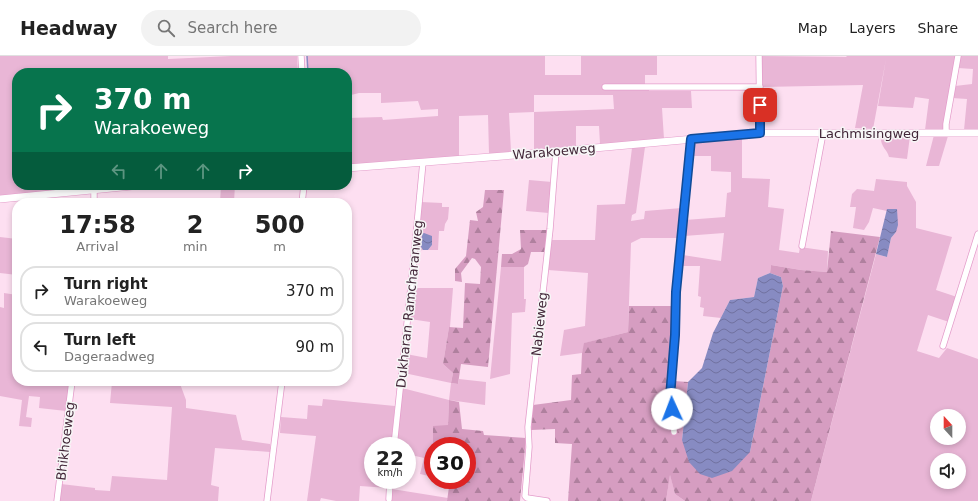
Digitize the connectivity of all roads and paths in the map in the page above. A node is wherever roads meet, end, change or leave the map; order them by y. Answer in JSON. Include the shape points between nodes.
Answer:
{"nodes":[{"id":1,"x":301,"y":56,"type":"edge"},
{"id":2,"x":759,"y":56,"type":"edge"},
{"id":3,"x":958,"y":56,"type":"edge"},
{"id":4,"x":302,"y":68,"type":"edge"},
{"id":5,"x":605,"y":87,"type":"dead end"},
{"id":6,"x":760,"y":87,"type":"junction"},
{"id":7,"x":760,"y":133,"type":"junction"},
{"id":8,"x":822,"y":133,"type":"junction"},
{"id":9,"x":946,"y":133,"type":"junction"},
{"id":10,"x":978,"y":133,"type":"edge"},
{"id":11,"x":691,"y":139,"type":"junction"},
{"id":12,"x":556,"y":151,"type":"junction"},
{"id":13,"x":422,"y":162,"type":"junction"},
{"id":14,"x":352,"y":168,"type":"edge"},
{"id":15,"x":94,"y":190,"type":"joint"},
{"id":16,"x":94,"y":198,"type":"edge"},
{"id":17,"x":0,"y":199,"type":"edge"},
{"id":18,"x":978,"y":234,"type":"edge"},
{"id":19,"x":802,"y":246,"type":"dead end"},
{"id":20,"x":943,"y":346,"type":"dead end"},
{"id":21,"x":71,"y":386,"type":"edge"},
{"id":22,"x":281,"y":386,"type":"edge"},
{"id":23,"x":674,"y":432,"type":"dead end"},
{"id":24,"x":395,"y":437,"type":"edge"},
{"id":25,"x":390,"y":489,"type":"edge"},
{"id":26,"x":389,"y":499,"type":"dead end"},
{"id":27,"x":58,"y":501,"type":"edge"},
{"id":28,"x":267,"y":501,"type":"edge"},
{"id":29,"x":547,"y":501,"type":"edge"}],
"edges":[{"from":1,"to":4,"type":"street"},
{"from":2,"to":6,"type":"street"},
{"from":3,"to":9,"type":"street"},
{"from":5,"to":6,"type":"street"},
{"from":6,"to":7,"type":"street"},
{"from":7,"to":8,"type":"street","name":"Lachmisingweg"},
{"from":7,"to":11,"type":"street","name":"Warakoeweg"},
{"from":8,"to":9,"type":"street","name":"Lachmisingweg"},
{"from":8,"to":19,"type":"street"},
{"from":9,"to":10,"type":"street","name":"Lachmisingweg"},
{"from":11,"to":12,"type":"street","name":"Warakoeweg"},
{"from":11,"to":23,"type":"street","via":[[676,292],[670,397]]},
{"from":12,"to":13,"type":"street","name":"Warakoeweg"},
{"from":12,"to":29,"type":"street","name":"Nabieweg","via":[[528,427],[526,498]]},
{"from":13,"to":14,"type":"street","name":"Warakoeweg"},
{"from":13,"to":24,"type":"street","name":"Dukharan Ramcharanweg"},
{"from":15,"to":16,"type":"street"},
{"from":15,"to":17,"type":"street"},
{"from":18,"to":20,"type":"street"},
{"from":21,"to":27,"type":"street","name":"Bhikhoeweg"},
{"from":22,"to":28,"type":"street"},
{"from":25,"to":26,"type":"street"}]}
